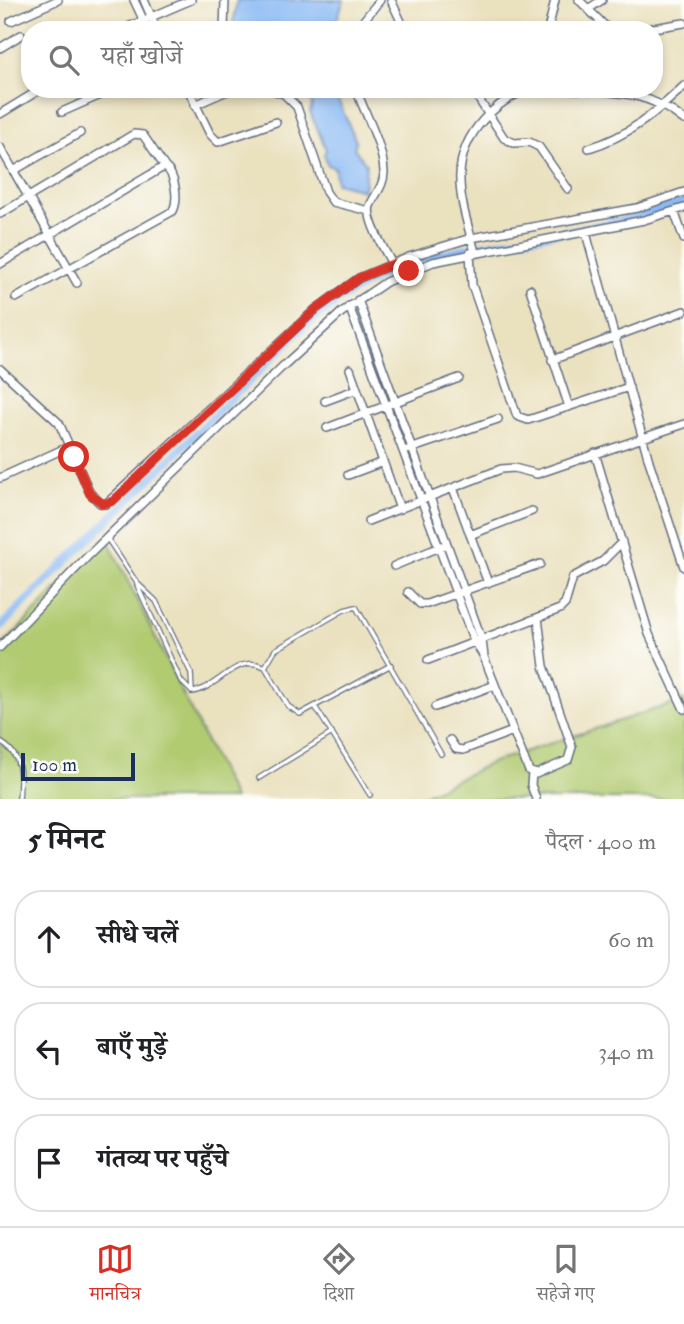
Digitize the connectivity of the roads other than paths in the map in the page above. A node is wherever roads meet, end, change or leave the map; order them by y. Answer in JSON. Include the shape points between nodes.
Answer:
{"nodes":[{"id":1,"x":58,"y":0,"type":"edge"},
{"id":2,"x":134,"y":0,"type":"edge"},
{"id":3,"x":144,"y":0,"type":"edge"},
{"id":4,"x":191,"y":0,"type":"edge"},
{"id":5,"x":225,"y":0,"type":"edge"},
{"id":6,"x":380,"y":0,"type":"edge"},
{"id":7,"x":391,"y":0,"type":"edge"},
{"id":8,"x":555,"y":0,"type":"edge"},
{"id":9,"x":579,"y":0,"type":"edge"},
{"id":10,"x":602,"y":0,"type":"edge"},
{"id":11,"x":588,"y":9,"type":"junction"},
{"id":12,"x":147,"y":18,"type":"junction"},
{"id":13,"x":11,"y":21,"type":"dead end"},
{"id":14,"x":140,"y":21,"type":"edge"},
{"id":15,"x":147,"y":21,"type":"edge"},
{"id":16,"x":150,"y":21,"type":"edge"},
{"id":17,"x":224,"y":21,"type":"edge"},
{"id":18,"x":363,"y":21,"type":"edge"},
{"id":19,"x":401,"y":21,"type":"edge"},
{"id":20,"x":550,"y":21,"type":"edge"},
{"id":21,"x":600,"y":21,"type":"edge"},
{"id":22,"x":684,"y":23,"type":"edge"},
{"id":23,"x":663,"y":26,"type":"edge"},
{"id":24,"x":21,"y":35,"type":"dead end"},
{"id":25,"x":0,"y":48,"type":"edge"},
{"id":26,"x":684,"y":86,"type":"edge"},
{"id":27,"x":26,"y":98,"type":"edge"},
{"id":28,"x":94,"y":98,"type":"edge"},
{"id":29,"x":192,"y":98,"type":"edge"},
{"id":30,"x":211,"y":98,"type":"edge"},
{"id":31,"x":288,"y":98,"type":"edge"},
{"id":32,"x":359,"y":98,"type":"edge"},
{"id":33,"x":478,"y":98,"type":"edge"},
{"id":34,"x":509,"y":98,"type":"edge"},
{"id":35,"x":643,"y":98,"type":"edge"},
{"id":36,"x":658,"y":98,"type":"edge"},
{"id":37,"x":661,"y":103,"type":"junction"},
{"id":38,"x":195,"y":105,"type":"junction"},
{"id":39,"x":62,"y":112,"type":"dead end"},
{"id":40,"x":489,"y":113,"type":"junction"},
{"id":41,"x":0,"y":114,"type":"edge"},
{"id":42,"x":684,"y":120,"type":"edge"},
{"id":43,"x":276,"y":122,"type":"dead end"},
{"id":44,"x":80,"y":132,"type":"dead end"},
{"id":45,"x":0,"y":148,"type":"edge"},
{"id":46,"x":589,"y":148,"type":"dead end"},
{"id":47,"x":4,"y":163,"type":"edge"},
{"id":48,"x":164,"y":167,"type":"junction"},
{"id":49,"x":13,"y":171,"type":"junction"},
{"id":50,"x":568,"y":189,"type":"dead end"},
{"id":51,"x":684,"y":192,"type":"edge"},
{"id":52,"x":28,"y":198,"type":"junction"},
{"id":53,"x":684,"y":208,"type":"edge"},
{"id":54,"x":369,"y":211,"type":"junction"},
{"id":55,"x":674,"y":211,"type":"junction"},
{"id":56,"x":0,"y":214,"type":"edge"},
{"id":57,"x":586,"y":233,"type":"junction"},
{"id":58,"x":49,"y":234,"type":"junction"},
{"id":59,"x":684,"y":239,"type":"edge"},
{"id":60,"x":472,"y":247,"type":"junction"},
{"id":61,"x":0,"y":264,"type":"edge"},
{"id":62,"x":69,"y":268,"type":"junction"},
{"id":63,"x":396,"y":270,"type":"junction"},
{"id":64,"x":78,"y":283,"type":"dead end"},
{"id":65,"x":530,"y":289,"type":"dead end"},
{"id":66,"x":16,"y":298,"type":"dead end"},
{"id":67,"x":358,"y":300,"type":"junction"},
{"id":68,"x":349,"y":306,"type":"junction"},
{"id":69,"x":684,"y":311,"type":"edge"},
{"id":70,"x":614,"y":336,"type":"junction"},
{"id":71,"x":552,"y":360,"type":"junction"},
{"id":72,"x":0,"y":369,"type":"edge"},
{"id":73,"x":350,"y":369,"type":"dead end"},
{"id":74,"x":9,"y":378,"type":"junction"},
{"id":75,"x":459,"y":378,"type":"dead end"},
{"id":76,"x":0,"y":383,"type":"edge"},
{"id":77,"x":629,"y":387,"type":"junction"},
{"id":78,"x":357,"y":389,"type":"junction"},
{"id":79,"x":325,"y":401,"type":"dead end"},
{"id":80,"x":390,"y":403,"type":"junction"},
{"id":81,"x":569,"y":407,"type":"junction"},
{"id":82,"x":366,"y":413,"type":"junction"},
{"id":83,"x":498,"y":419,"type":"dead end"},
{"id":84,"x":684,"y":424,"type":"edge"},
{"id":85,"x":327,"y":428,"type":"dead end"},
{"id":86,"x":642,"y":436,"type":"junction"},
{"id":87,"x":70,"y":446,"type":"junction"},
{"id":88,"x":407,"y":450,"type":"junction"},
{"id":89,"x":595,"y":453,"type":"junction"},
{"id":90,"x":383,"y":462,"type":"junction"},
{"id":91,"x":348,"y":475,"type":"dead end"},
{"id":92,"x":0,"y":478,"type":"edge"},
{"id":93,"x":453,"y":488,"type":"junction"},
{"id":94,"x":430,"y":497,"type":"junction"},
{"id":95,"x":421,"y":501,"type":"junction"},
{"id":96,"x":400,"y":509,"type":"junction"},
{"id":97,"x":532,"y":512,"type":"dead end"},
{"id":98,"x":368,"y":521,"type":"dead end"},
{"id":99,"x":470,"y":536,"type":"junction"},
{"id":100,"x":107,"y":538,"type":"junction"},
{"id":101,"x":622,"y":542,"type":"junction"},
{"id":102,"x":443,"y":546,"type":"junction"},
{"id":103,"x":540,"y":564,"type":"dead end"},
{"id":104,"x":394,"y":566,"type":"dead end"},
{"id":105,"x":684,"y":567,"type":"edge"},
{"id":106,"x":137,"y":583,"type":"junction"},
{"id":107,"x":488,"y":583,"type":"junction"},
{"id":108,"x":408,"y":592,"type":"dead end"},
{"id":109,"x":460,"y":592,"type":"junction"},
{"id":110,"x":538,"y":618,"type":"junction"},
{"id":111,"x":479,"y":641,"type":"junction"},
{"id":112,"x":0,"y":647,"type":"edge"},
{"id":113,"x":428,"y":660,"type":"dead end"},
{"id":114,"x":391,"y":665,"type":"junction"},
{"id":115,"x":265,"y":667,"type":"junction"},
{"id":116,"x":495,"y":685,"type":"junction"},
{"id":117,"x":192,"y":692,"type":"junction"},
{"id":118,"x":316,"y":708,"type":"junction"},
{"id":119,"x":435,"y":708,"type":"dead end"},
{"id":120,"x":684,"y":709,"type":"edge"},
{"id":121,"x":513,"y":731,"type":"junction"},
{"id":122,"x":331,"y":733,"type":"junction"},
{"id":123,"x":450,"y":740,"type":"dead end"},
{"id":124,"x":0,"y":743,"type":"edge"},
{"id":125,"x":441,"y":754,"type":"dead end"},
{"id":126,"x":532,"y":773,"type":"junction"},
{"id":127,"x":259,"y":778,"type":"dead end"},
{"id":128,"x":370,"y":795,"type":"dead end"},
{"id":129,"x":19,"y":799,"type":"edge"},
{"id":130,"x":536,"y":799,"type":"edge"}],
"edges":[{"from":1,"to":13,"type":"street"},
{"from":2,"to":12,"type":"street"},
{"from":3,"to":12,"type":"street"},
{"from":4,"to":12,"type":"street"},
{"from":5,"to":17,"type":"street"},
{"from":6,"to":18,"type":"street"},
{"from":7,"to":19,"type":"street"},
{"from":8,"to":20,"type":"street"},
{"from":9,"to":11,"type":"street"},
{"from":10,"to":11,"type":"street"},
{"from":11,"to":21,"type":"street"},
{"from":12,"to":14,"type":"street"},
{"from":12,"to":15,"type":"street"},
{"from":12,"to":16,"type":"street"},
{"from":22,"to":23,"type":"street"},
{"from":24,"to":25,"type":"street"},
{"from":26,"to":37,"type":"street"},
{"from":27,"to":41,"type":"street"},
{"from":28,"to":39,"type":"street"},
{"from":29,"to":38,"type":"street"},
{"from":30,"to":38,"type":"street"},
{"from":31,"to":54,"type":"street","via":[[298,107],[333,202]]},
{"from":32,"to":54,"type":"street","via":[[383,161],[382,187]]},
{"from":33,"to":40,"type":"street"},
{"from":34,"to":40,"type":"street"},
{"from":35,"to":37,"type":"street"},
{"from":36,"to":37,"type":"street"},
{"from":37,"to":42,"type":"street"},
{"from":37,"to":46,"type":"street","via":[[634,130]]},
{"from":38,"to":43,"type":"street","via":[[218,142]]},
{"from":40,"to":50,"type":"street","via":[[509,141],[530,142],[539,148]]},
{"from":40,"to":60,"type":"street","via":[[468,139],[458,172]]},
{"from":44,"to":49,"type":"street"},
{"from":45,"to":47,"type":"street"},
{"from":47,"to":49,"type":"street"},
{"from":48,"to":52,"type":"street","via":[[143,135],[134,134]]},
{"from":48,"to":58,"type":"street"},
{"from":48,"to":62,"type":"street","via":[[170,172],[177,200],[173,211]]},
{"from":49,"to":52,"type":"street"},
{"from":51,"to":60,"type":"street","via":[[637,208]]},
{"from":52,"to":56,"type":"street"},
{"from":52,"to":58,"type":"street"},
{"from":53,"to":55,"type":"street"},
{"from":54,"to":63,"type":"street"},
{"from":55,"to":57,"type":"street"},
{"from":55,"to":59,"type":"street"},
{"from":57,"to":60,"type":"street"},
{"from":57,"to":70,"type":"street"},
{"from":58,"to":61,"type":"street"},
{"from":58,"to":62,"type":"street"},
{"from":60,"to":63,"type":"street"},
{"from":60,"to":63,"type":"street"},
{"from":60,"to":81,"type":"street","via":[[472,285],[517,416],[528,420]]},
{"from":62,"to":64,"type":"street"},
{"from":62,"to":66,"type":"street"},
{"from":63,"to":67,"type":"street"},
{"from":63,"to":87,"type":"street","via":[[359,278],[316,309],[113,501],[100,503],[90,494]]},
{"from":65,"to":71,"type":"street"},
{"from":67,"to":68,"type":"street"},
{"from":67,"to":80,"type":"street"},
{"from":68,"to":80,"type":"street"},
{"from":68,"to":100,"type":"street"},
{"from":69,"to":70,"type":"street"},
{"from":70,"to":71,"type":"street"},
{"from":70,"to":77,"type":"street"},
{"from":71,"to":81,"type":"street"},
{"from":72,"to":74,"type":"street"},
{"from":73,"to":78,"type":"street"},
{"from":74,"to":76,"type":"street"},
{"from":74,"to":87,"type":"street","via":[[59,423]]},
{"from":75,"to":80,"type":"street"},
{"from":77,"to":81,"type":"street"},
{"from":77,"to":86,"type":"street"},
{"from":78,"to":79,"type":"street"},
{"from":78,"to":82,"type":"street"},
{"from":80,"to":82,"type":"street"},
{"from":80,"to":88,"type":"street"},
{"from":82,"to":85,"type":"street"},
{"from":82,"to":90,"type":"street"},
{"from":83,"to":88,"type":"street"},
{"from":84,"to":86,"type":"street"},
{"from":86,"to":89,"type":"street"},
{"from":86,"to":105,"type":"street"},
{"from":87,"to":92,"type":"street"},
{"from":88,"to":94,"type":"street"},
{"from":88,"to":95,"type":"street"},
{"from":89,"to":93,"type":"street","via":[[537,474],[501,469]]},
{"from":89,"to":101,"type":"street"},
{"from":90,"to":91,"type":"street"},
{"from":90,"to":96,"type":"street"},
{"from":93,"to":94,"type":"street"},
{"from":93,"to":99,"type":"street"},
{"from":94,"to":95,"type":"street"},
{"from":94,"to":102,"type":"street"},
{"from":95,"to":96,"type":"street"},
{"from":95,"to":102,"type":"street"},
{"from":96,"to":98,"type":"street"},
{"from":97,"to":99,"type":"street"},
{"from":99,"to":107,"type":"street"},
{"from":100,"to":106,"type":"lane"},
{"from":100,"to":112,"type":"street"},
{"from":101,"to":110,"type":"street","via":[[603,561],[573,577],[560,609]]},
{"from":101,"to":120,"type":"street","via":[[655,651]]},
{"from":102,"to":104,"type":"street"},
{"from":102,"to":109,"type":"street"},
{"from":103,"to":107,"type":"street"},
{"from":106,"to":117,"type":"lane","via":[[181,681]]},
{"from":106,"to":117,"type":"lane","via":[[156,601],[191,673]]},
{"from":107,"to":109,"type":"street"},
{"from":108,"to":109,"type":"street","via":[[421,604]]},
{"from":109,"to":111,"type":"street"},
{"from":110,"to":111,"type":"street"},
{"from":110,"to":126,"type":"street","via":[[544,666],[572,747],[568,760]]},
{"from":111,"to":113,"type":"street"},
{"from":111,"to":116,"type":"street"},
{"from":114,"to":115,"type":"lane","via":[[356,607],[275,650]]},
{"from":114,"to":118,"type":"lane"},
{"from":114,"to":125,"type":"lane"},
{"from":115,"to":117,"type":"lane","via":[[250,662],[240,665]]},
{"from":115,"to":118,"type":"lane","via":[[293,712]]},
{"from":116,"to":119,"type":"street"},
{"from":116,"to":121,"type":"street"},
{"from":118,"to":122,"type":"lane"},
{"from":121,"to":123,"type":"street","via":[[463,750]]},
{"from":121,"to":126,"type":"street"},
{"from":122,"to":127,"type":"lane"},
{"from":122,"to":128,"type":"lane"},
{"from":124,"to":129,"type":"lane","via":[[10,748],[20,768]]},
{"from":126,"to":130,"type":"street"}]}
